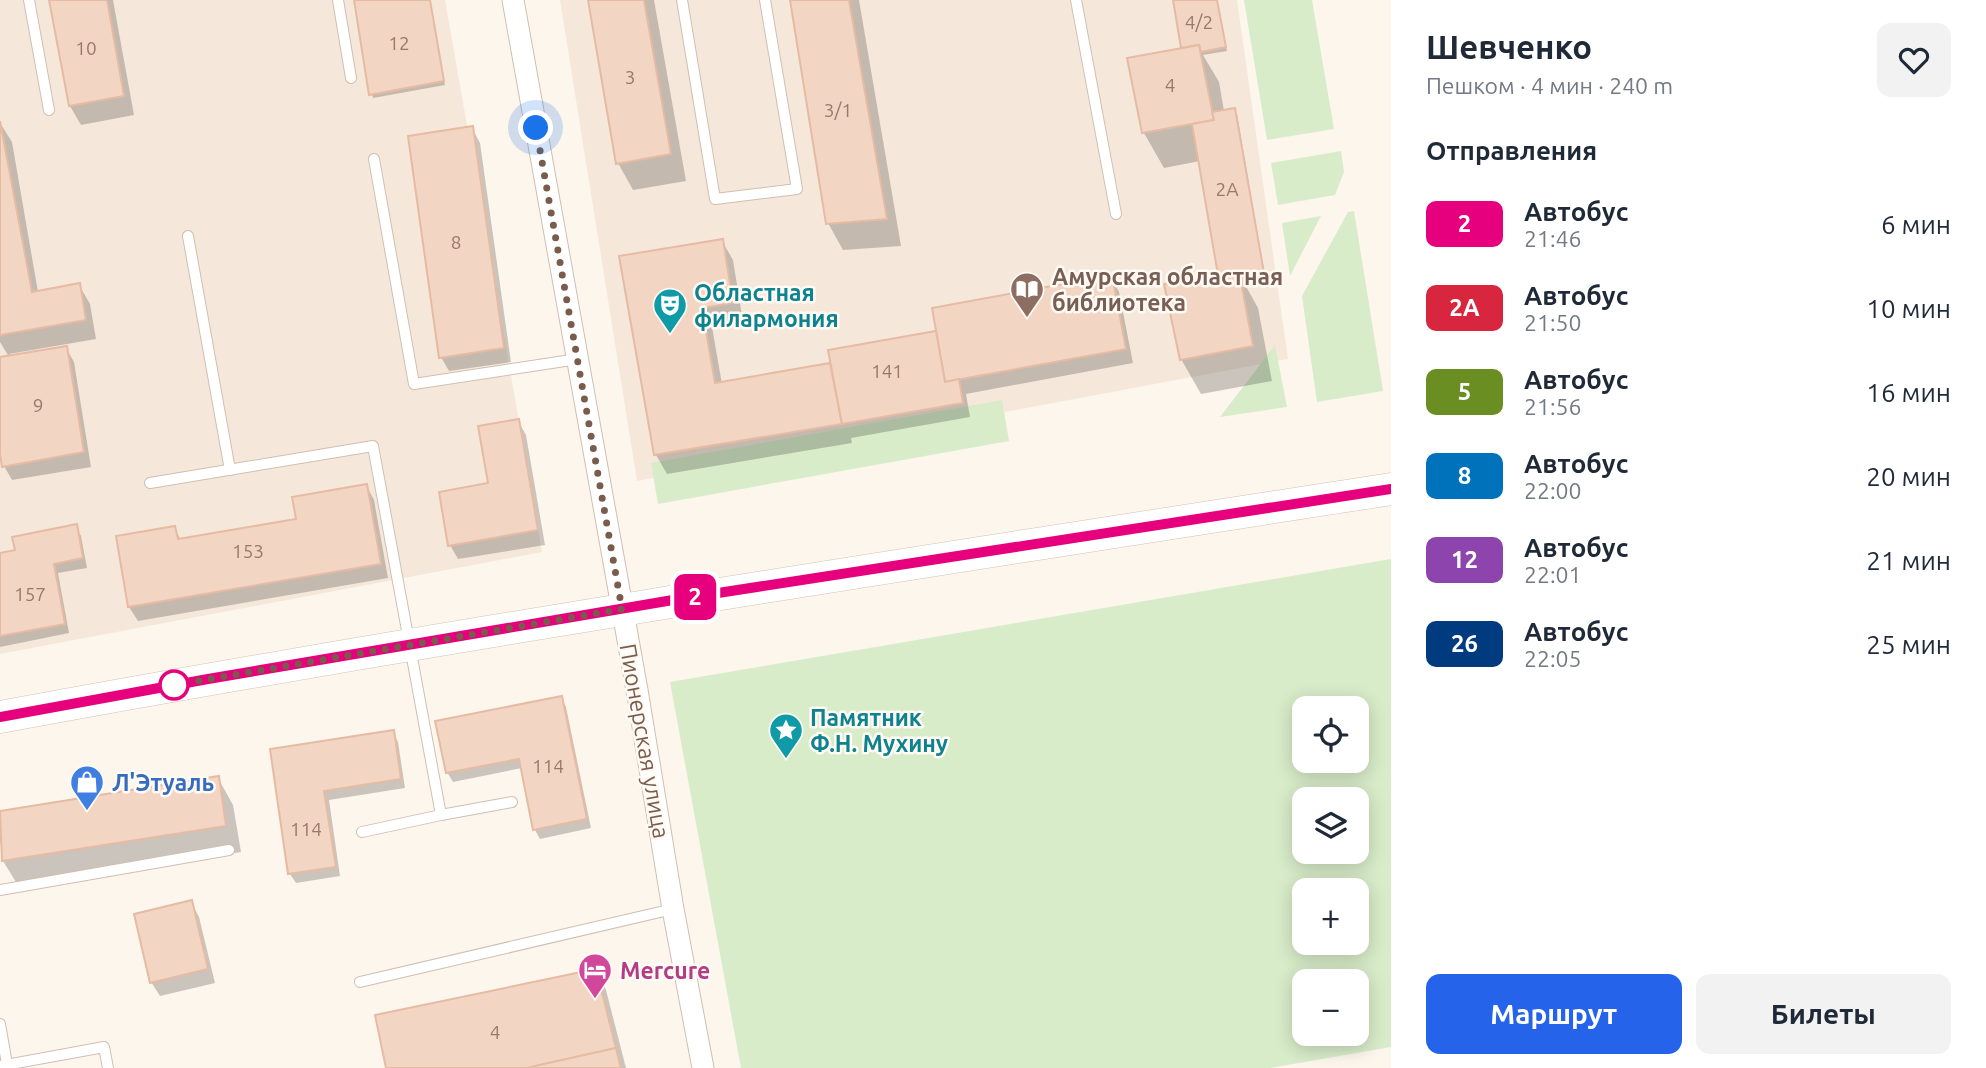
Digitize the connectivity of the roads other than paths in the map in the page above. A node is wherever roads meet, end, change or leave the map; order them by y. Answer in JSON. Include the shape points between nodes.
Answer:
{"nodes":[{"id":1,"x":29,"y":0,"type":"edge"},
{"id":2,"x":338,"y":0,"type":"edge"},
{"id":3,"x":513,"y":0,"type":"edge"},
{"id":4,"x":682,"y":0,"type":"edge"},
{"id":5,"x":765,"y":0,"type":"edge"},
{"id":6,"x":1076,"y":0,"type":"edge"},
{"id":7,"x":351,"y":78,"type":"dead end"},
{"id":8,"x":49,"y":110,"type":"dead end"},
{"id":9,"x":374,"y":159,"type":"dead end"},
{"id":10,"x":1116,"y":214,"type":"dead end"},
{"id":11,"x":188,"y":236,"type":"dead end"},
{"id":12,"x":578,"y":359,"type":"junction"},
{"id":13,"x":230,"y":470,"type":"junction"},
{"id":14,"x":150,"y":483,"type":"dead end"},
{"id":15,"x":1391,"y":489,"type":"edge"},
{"id":16,"x":622,"y":609,"type":"junction"},
{"id":17,"x":408,"y":645,"type":"junction"},
{"id":18,"x":0,"y":717,"type":"edge"},
{"id":19,"x":512,"y":802,"type":"dead end"},
{"id":20,"x":441,"y":815,"type":"junction"},
{"id":21,"x":362,"y":832,"type":"dead end"},
{"id":22,"x":229,"y":850,"type":"dead end"},
{"id":23,"x":0,"y":890,"type":"edge"},
{"id":24,"x":673,"y":909,"type":"junction"},
{"id":25,"x":360,"y":982,"type":"dead end"},
{"id":26,"x":0,"y":1024,"type":"edge"},
{"id":27,"x":4,"y":1065,"type":"edge"},
{"id":28,"x":108,"y":1068,"type":"edge"},
{"id":29,"x":703,"y":1068,"type":"edge"}],
"edges":[{"from":1,"to":8,"type":"lane"},
{"from":2,"to":7,"type":"lane"},
{"from":3,"to":12,"type":"street","name":"Пионерская улица"},
{"from":4,"to":5,"type":"lane","via":[[715,199],[797,189]]},
{"from":6,"to":10,"type":"lane"},
{"from":9,"to":12,"type":"lane","via":[[414,384]]},
{"from":11,"to":13,"type":"lane"},
{"from":12,"to":16,"type":"street","name":"Пионерская улица"},
{"from":13,"to":14,"type":"lane"},
{"from":13,"to":17,"type":"lane","via":[[373,446]]},
{"from":15,"to":16,"type":"main road"},
{"from":16,"to":17,"type":"main road"},
{"from":16,"to":24,"type":"street","name":"Пионерская улица"},
{"from":17,"to":18,"type":"main road"},
{"from":17,"to":20,"type":"lane"},
{"from":19,"to":20,"type":"lane"},
{"from":20,"to":21,"type":"lane"},
{"from":22,"to":23,"type":"lane"},
{"from":24,"to":25,"type":"lane"},
{"from":24,"to":29,"type":"street","name":"Пионерская улица"},
{"from":26,"to":27,"type":"lane"},
{"from":27,"to":28,"type":"lane","via":[[104,1047]]}]}
